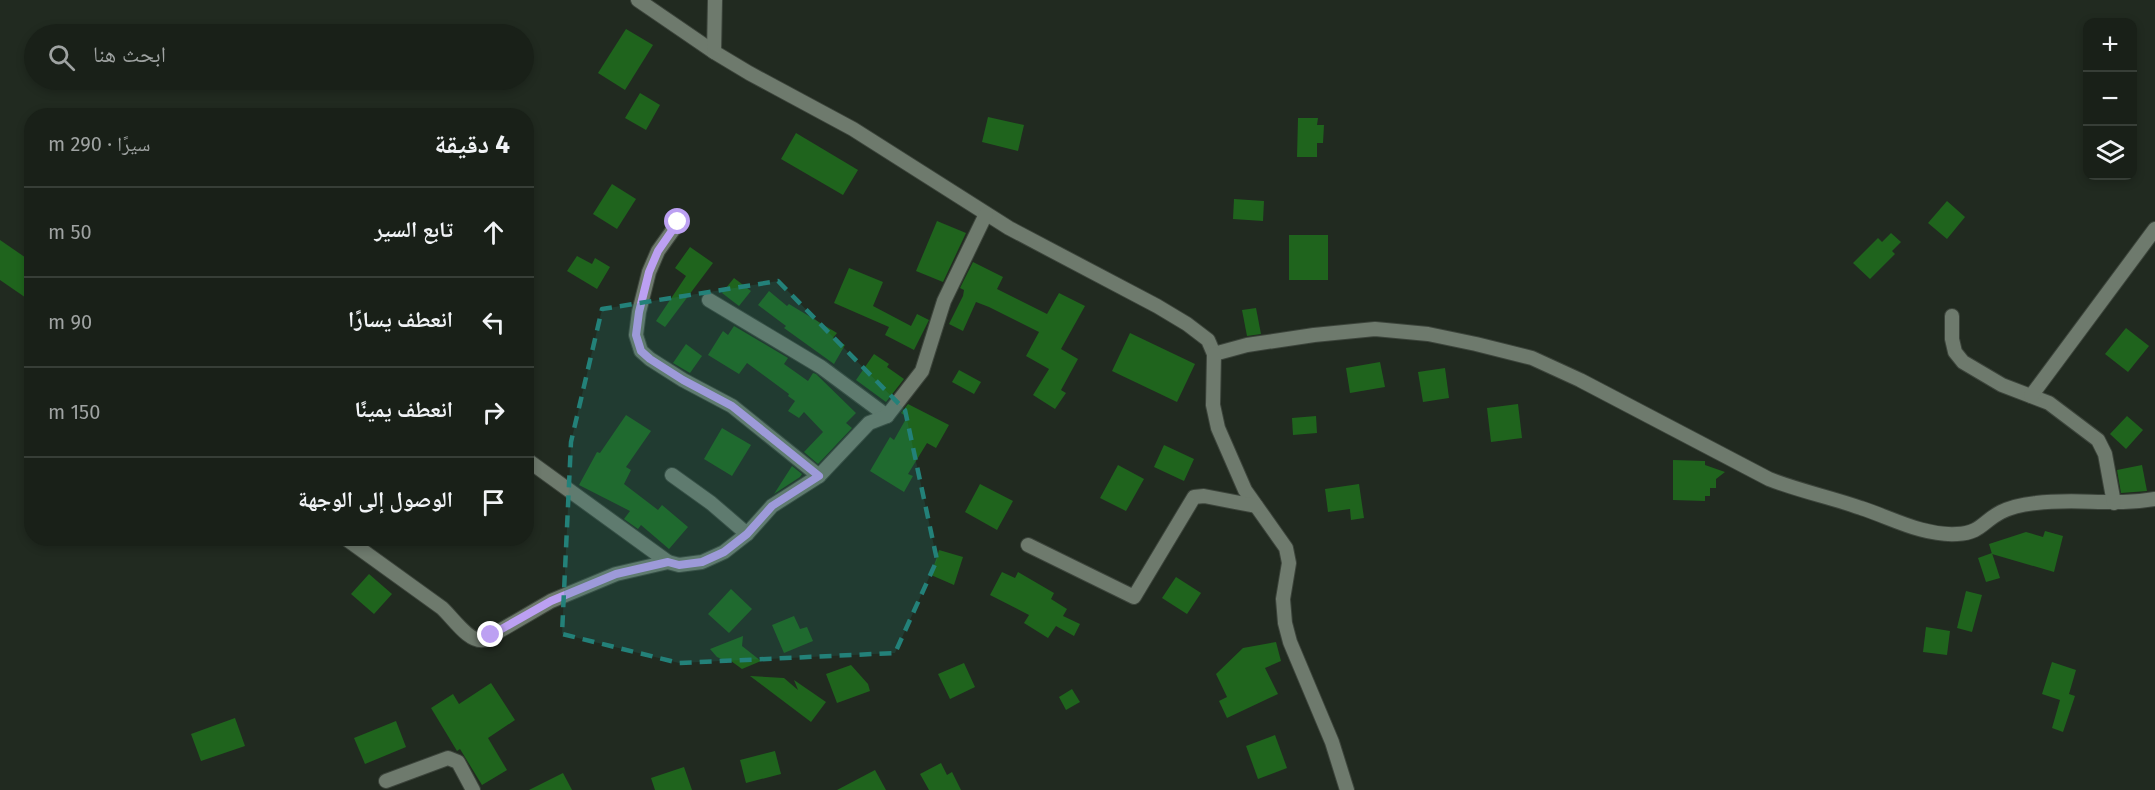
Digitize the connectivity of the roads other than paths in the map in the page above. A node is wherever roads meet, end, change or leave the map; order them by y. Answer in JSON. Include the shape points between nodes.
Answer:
{"nodes":[{"id":1,"x":638,"y":0,"type":"edge"},
{"id":2,"x":715,"y":0,"type":"edge"},
{"id":3,"x":714,"y":52,"type":"junction"},
{"id":4,"x":986,"y":214,"type":"junction"},
{"id":5,"x":678,"y":222,"type":"dead end"},
{"id":6,"x":2155,"y":229,"type":"edge"},
{"id":7,"x":709,"y":300,"type":"dead end"},
{"id":8,"x":1953,"y":316,"type":"dead end"},
{"id":9,"x":1214,"y":354,"type":"junction"},
{"id":10,"x":2031,"y":396,"type":"junction"},
{"id":11,"x":887,"y":416,"type":"junction"},
{"id":12,"x":534,"y":465,"type":"edge"},
{"id":13,"x":672,"y":475,"type":"dead end"},
{"id":14,"x":819,"y":476,"type":"junction"},
{"id":15,"x":2155,"y":500,"type":"edge"},
{"id":16,"x":2114,"y":503,"type":"junction"},
{"id":17,"x":1256,"y":506,"type":"junction"},
{"id":18,"x":747,"y":534,"type":"junction"},
{"id":19,"x":1029,"y":545,"type":"dead end"},
{"id":20,"x":356,"y":546,"type":"edge"},
{"id":21,"x":668,"y":562,"type":"junction"},
{"id":22,"x":387,"y":781,"type":"dead end"},
{"id":23,"x":473,"y":790,"type":"edge"},
{"id":24,"x":1347,"y":790,"type":"edge"}],
"edges":[{"from":1,"to":3,"type":"street"},
{"from":2,"to":3,"type":"street"},
{"from":3,"to":4,"type":"street","via":[[853,129]]},
{"from":4,"to":9,"type":"street","via":[[1187,324],[1208,340]]},
{"from":4,"to":11,"type":"street","via":[[944,301],[922,370]]},
{"from":5,"to":14,"type":"street","via":[[649,272],[636,335],[641,351],[732,406]]},
{"from":6,"to":10,"type":"street"},
{"from":7,"to":11,"type":"street","via":[[821,367]]},
{"from":8,"to":10,"type":"street","via":[[1955,352],[1963,362],[2002,385]]},
{"from":9,"to":16,"type":"street","via":[[1247,345],[1375,329],[1476,344],[1532,358],[1580,380],[1769,479],[1926,532],[1975,531],[2001,512],[2032,503]]},
{"from":9,"to":17,"type":"street","via":[[1213,405],[1218,428]]},
{"from":10,"to":16,"type":"street","via":[[2049,403],[2098,440],[2107,462]]},
{"from":11,"to":14,"type":"street","via":[[869,423]]},
{"from":12,"to":21,"type":"street"},
{"from":13,"to":18,"type":"street"},
{"from":14,"to":18,"type":"street","via":[[772,506]]},
{"from":15,"to":16,"type":"street"},
{"from":17,"to":19,"type":"street","via":[[1194,497],[1134,597]]},
{"from":17,"to":24,"type":"street","via":[[1286,548],[1289,563],[1283,598],[1285,623]]},
{"from":18,"to":21,"type":"street","via":[[724,552],[702,562]]},
{"from":20,"to":21,"type":"street","via":[[442,608],[471,639],[478,641],[551,601],[616,574]]},
{"from":22,"to":23,"type":"street","via":[[448,758],[458,762]]}]}
